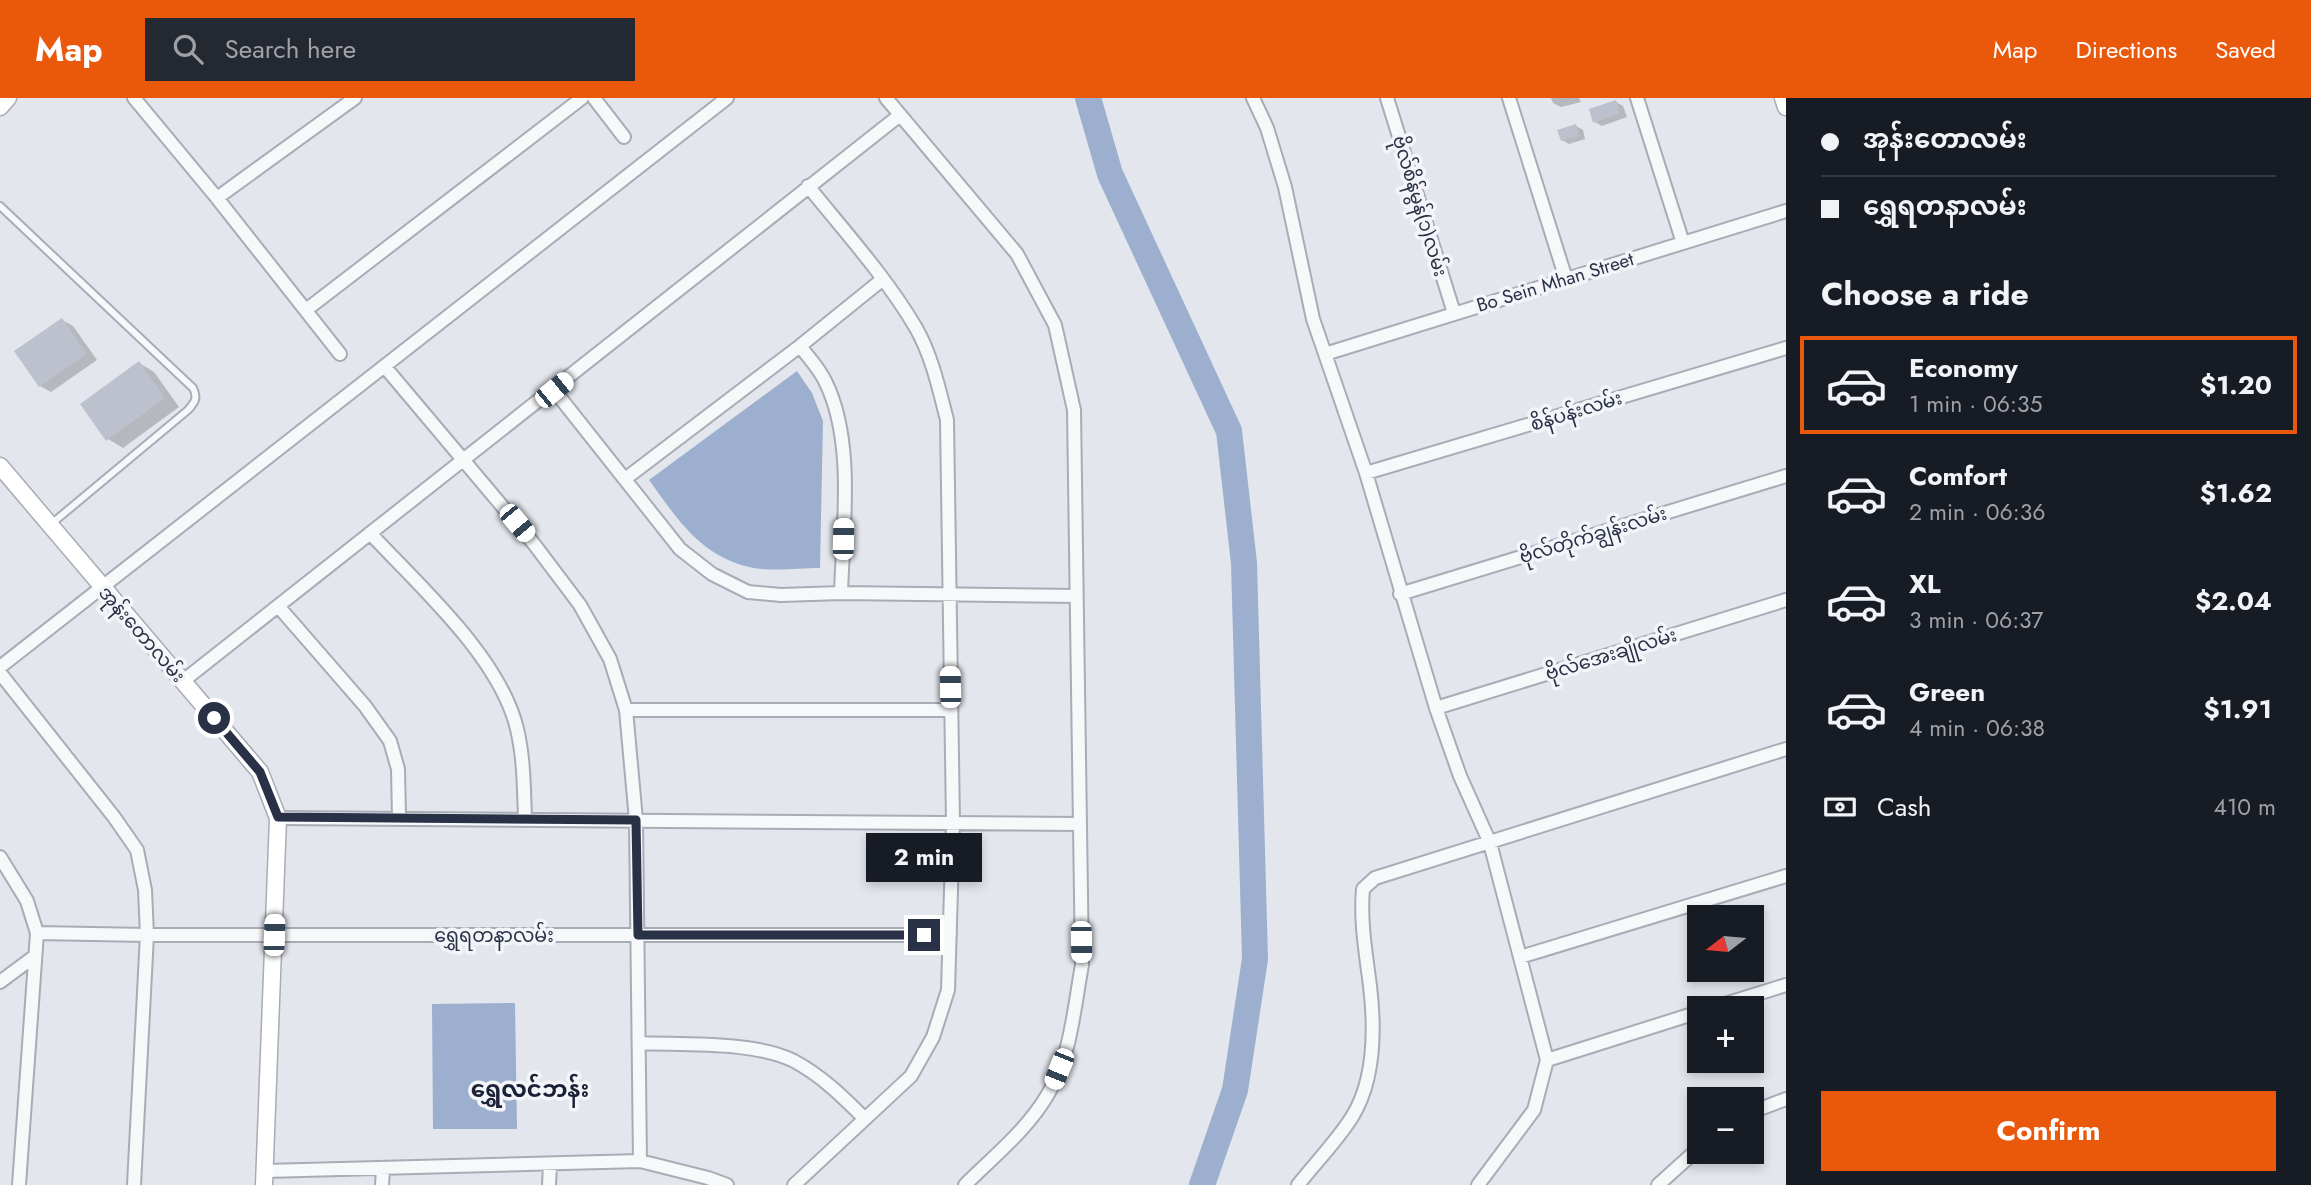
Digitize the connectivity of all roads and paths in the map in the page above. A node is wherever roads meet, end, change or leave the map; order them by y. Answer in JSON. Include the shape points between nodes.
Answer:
{"nodes":[{"id":1,"x":8,"y":98,"type":"edge"},
{"id":2,"x":134,"y":98,"type":"edge"},
{"id":3,"x":355,"y":98,"type":"edge"},
{"id":4,"x":582,"y":98,"type":"edge"},
{"id":5,"x":594,"y":98,"type":"edge"},
{"id":6,"x":727,"y":98,"type":"edge"},
{"id":7,"x":886,"y":98,"type":"edge"},
{"id":8,"x":1253,"y":98,"type":"edge"},
{"id":9,"x":1387,"y":98,"type":"edge"},
{"id":10,"x":1509,"y":98,"type":"edge"},
{"id":11,"x":1637,"y":98,"type":"edge"},
{"id":12,"x":1783,"y":98,"type":"edge"},
{"id":13,"x":0,"y":107,"type":"edge"},
{"id":14,"x":1786,"y":107,"type":"edge"},
{"id":15,"x":900,"y":115,"type":"junction"},
{"id":16,"x":624,"y":137,"type":"dead end"},
{"id":17,"x":808,"y":186,"type":"junction"},
{"id":18,"x":217,"y":198,"type":"junction"},
{"id":19,"x":0,"y":206,"type":"edge"},
{"id":20,"x":1786,"y":211,"type":"edge"},
{"id":21,"x":1683,"y":243,"type":"junction"},
{"id":22,"x":883,"y":279,"type":"junction"},
{"id":23,"x":1566,"y":279,"type":"junction"},
{"id":24,"x":306,"y":310,"type":"junction"},
{"id":25,"x":1454,"y":313,"type":"junction"},
{"id":26,"x":800,"y":346,"type":"junction"},
{"id":27,"x":1786,"y":348,"type":"edge"},
{"id":28,"x":340,"y":354,"type":"dead end"},
{"id":29,"x":1325,"y":354,"type":"junction"},
{"id":30,"x":385,"y":367,"type":"junction"},
{"id":31,"x":554,"y":390,"type":"junction"},
{"id":32,"x":463,"y":460,"type":"junction"},
{"id":33,"x":0,"y":466,"type":"edge"},
{"id":34,"x":1366,"y":473,"type":"junction"},
{"id":35,"x":1786,"y":476,"type":"edge"},
{"id":36,"x":625,"y":479,"type":"junction"},
{"id":37,"x":49,"y":525,"type":"junction"},
{"id":38,"x":370,"y":533,"type":"junction"},
{"id":39,"x":102,"y":589,"type":"junction"},
{"id":40,"x":841,"y":593,"type":"junction"},
{"id":41,"x":948,"y":594,"type":"junction"},
{"id":42,"x":1401,"y":594,"type":"junction"},
{"id":43,"x":1076,"y":596,"type":"junction"},
{"id":44,"x":1786,"y":600,"type":"edge"},
{"id":45,"x":278,"y":606,"type":"junction"},
{"id":46,"x":0,"y":667,"type":"edge"},
{"id":47,"x":0,"y":673,"type":"edge"},
{"id":48,"x":183,"y":681,"type":"junction"},
{"id":49,"x":1436,"y":708,"type":"junction"},
{"id":50,"x":626,"y":710,"type":"junction"},
{"id":51,"x":951,"y":710,"type":"junction"},
{"id":52,"x":1786,"y":748,"type":"edge"},
{"id":53,"x":278,"y":817,"type":"junction"},
{"id":54,"x":399,"y":818,"type":"junction"},
{"id":55,"x":525,"y":820,"type":"junction"},
{"id":56,"x":636,"y":820,"type":"junction"},
{"id":57,"x":953,"y":823,"type":"junction"},
{"id":58,"x":1079,"y":824,"type":"junction"},
{"id":59,"x":1490,"y":843,"type":"junction"},
{"id":60,"x":0,"y":857,"type":"edge"},
{"id":61,"x":1786,"y":876,"type":"edge"},
{"id":62,"x":37,"y":933,"type":"junction"},
{"id":63,"x":147,"y":935,"type":"junction"},
{"id":64,"x":274,"y":935,"type":"junction"},
{"id":65,"x":638,"y":935,"type":"junction"},
{"id":66,"x":950,"y":935,"type":"junction"},
{"id":67,"x":35,"y":956,"type":"junction"},
{"id":68,"x":1520,"y":957,"type":"junction"},
{"id":69,"x":0,"y":982,"type":"edge"},
{"id":70,"x":1786,"y":985,"type":"edge"},
{"id":71,"x":1751,"y":996,"type":"edge"},
{"id":72,"x":1687,"y":1016,"type":"edge"},
{"id":73,"x":639,"y":1043,"type":"junction"},
{"id":74,"x":1547,"y":1060,"type":"junction"},
{"id":75,"x":1786,"y":1099,"type":"edge"},
{"id":76,"x":1764,"y":1107,"type":"edge"},
{"id":77,"x":865,"y":1119,"type":"junction"},
{"id":78,"x":1687,"y":1159,"type":"edge"},
{"id":79,"x":640,"y":1161,"type":"junction"},
{"id":80,"x":550,"y":1165,"type":"junction"},
{"id":81,"x":383,"y":1169,"type":"junction"},
{"id":82,"x":265,"y":1178,"type":"edge"},
{"id":83,"x":19,"y":1185,"type":"edge"},
{"id":84,"x":134,"y":1185,"type":"edge"},
{"id":85,"x":382,"y":1185,"type":"edge"},
{"id":86,"x":549,"y":1185,"type":"edge"},
{"id":87,"x":727,"y":1185,"type":"edge"},
{"id":88,"x":794,"y":1185,"type":"edge"},
{"id":89,"x":965,"y":1185,"type":"edge"},
{"id":90,"x":1298,"y":1185,"type":"edge"},
{"id":91,"x":1478,"y":1185,"type":"edge"},
{"id":92,"x":1658,"y":1185,"type":"edge"}],
"edges":[{"from":1,"to":13,"type":"street"},
{"from":2,"to":18,"type":"street"},
{"from":3,"to":18,"type":"street"},
{"from":4,"to":24,"type":"street"},
{"from":5,"to":16,"type":"street"},
{"from":6,"to":30,"type":"street"},
{"from":7,"to":15,"type":"street"},
{"from":8,"to":29,"type":"street","via":[[1285,187],[1313,319]]},
{"from":9,"to":25,"type":"street","name":"ဗိုလ်စိန်မွန်(၁)လမ်း"},
{"from":10,"to":23,"type":"street"},
{"from":11,"to":21,"type":"street"},
{"from":12,"to":14,"type":"street"},
{"from":15,"to":17,"type":"street"},
{"from":15,"to":43,"type":"street","via":[[1017,254],[1055,325],[1074,410]]},
{"from":17,"to":22,"type":"street"},
{"from":17,"to":31,"type":"street"},
{"from":18,"to":24,"type":"street"},
{"from":19,"to":37,"type":"lane","via":[[196,395],[188,410]]},
{"from":20,"to":21,"type":"street","name":"Bo Sein Mhan Street"},
{"from":21,"to":23,"type":"street","name":"Bo Sein Mhan Street"},
{"from":22,"to":26,"type":"street"},
{"from":22,"to":41,"type":"street","via":[[917,330],[936,374],[947,420]]},
{"from":23,"to":25,"type":"street","name":"Bo Sein Mhan Street"},
{"from":24,"to":28,"type":"street"},
{"from":25,"to":29,"type":"street","name":"Bo Sein Mhan Street"},
{"from":26,"to":36,"type":"street"},
{"from":26,"to":40,"type":"street","via":[[825,379],[838,413],[845,458]]},
{"from":27,"to":34,"type":"street","name":"စိန်ပန်းလမ်း"},
{"from":29,"to":34,"type":"street"},
{"from":30,"to":32,"type":"street"},
{"from":30,"to":39,"type":"street"},
{"from":31,"to":32,"type":"street"},
{"from":31,"to":36,"type":"street"},
{"from":32,"to":38,"type":"street"},
{"from":32,"to":50,"type":"street","via":[[580,605],[610,659]]},
{"from":33,"to":37,"type":"street","name":"အုန်းတောလမ်း"},
{"from":34,"to":42,"type":"street"},
{"from":35,"to":42,"type":"street","name":"ဗိုလ်တိုက်ချွန်းလမ်း"},
{"from":36,"to":40,"type":"street","via":[[680,549],[712,575],[748,592]]},
{"from":37,"to":39,"type":"street","name":"အုန်းတောလမ်း"},
{"from":38,"to":45,"type":"street"},
{"from":38,"to":55,"type":"street","via":[[464,634],[496,677],[517,727]]},
{"from":39,"to":46,"type":"street"},
{"from":39,"to":48,"type":"street","name":"အုန်းတောလမ်း"},
{"from":40,"to":41,"type":"street"},
{"from":41,"to":43,"type":"street"},
{"from":41,"to":51,"type":"street"},
{"from":42,"to":49,"type":"street"},
{"from":43,"to":58,"type":"street"},
{"from":44,"to":49,"type":"street","name":"ဗိုလ်အေးချိုလမ်း"},
{"from":45,"to":48,"type":"street"},
{"from":45,"to":54,"type":"street","via":[[390,741],[398,769]]},
{"from":47,"to":63,"type":"street","via":[[137,850]]},
{"from":48,"to":53,"type":"street","name":"အုန်းတောလမ်း","via":[[260,772]]},
{"from":49,"to":59,"type":"street"},
{"from":50,"to":51,"type":"street"},
{"from":50,"to":56,"type":"street"},
{"from":51,"to":57,"type":"street"},
{"from":52,"to":59,"type":"street"},
{"from":53,"to":54,"type":"street"},
{"from":53,"to":64,"type":"street","name":"အုန်းတောလမ်း"},
{"from":54,"to":55,"type":"street"},
{"from":55,"to":56,"type":"street"},
{"from":56,"to":57,"type":"street"},
{"from":56,"to":65,"type":"street"},
{"from":57,"to":58,"type":"street"},
{"from":57,"to":66,"type":"street"},
{"from":58,"to":89,"type":"street","via":[[1082,965],[1068,1044],[1049,1094]]},
{"from":59,"to":68,"type":"street"},
{"from":59,"to":90,"type":"street","via":[[1375,878],[1363,889],[1372,1043],[1367,1080],[1352,1116]]},
{"from":60,"to":62,"type":"street","via":[[27,901]]},
{"from":61,"to":68,"type":"street"},
{"from":62,"to":63,"type":"street","name":"ရွှေရတနာလမ်း"},
{"from":62,"to":67,"type":"street"},
{"from":63,"to":64,"type":"street","name":"ရွှေရတနာလမ်း"},
{"from":63,"to":84,"type":"street"},
{"from":64,"to":65,"type":"street","name":"ရွှေရတနာလမ်း"},
{"from":64,"to":82,"type":"street","name":"အုန်းတောလမ်း"},
{"from":65,"to":66,"type":"street","name":"ရွှေရတနာလမ်း"},
{"from":65,"to":73,"type":"street"},
{"from":66,"to":77,"type":"street","via":[[948,990],[933,1037],[911,1076]]},
{"from":67,"to":69,"type":"street"},
{"from":67,"to":83,"type":"street"},
{"from":68,"to":74,"type":"street"},
{"from":70,"to":71,"type":"street"},
{"from":72,"to":74,"type":"street"},
{"from":73,"to":77,"type":"street","via":[[751,1048],[792,1060],[830,1085]]},
{"from":73,"to":79,"type":"street"},
{"from":74,"to":91,"type":"street","via":[[1534,1110]]},
{"from":75,"to":76,"type":"street"},
{"from":77,"to":88,"type":"street"},
{"from":78,"to":92,"type":"street"},
{"from":79,"to":80,"type":"street"},
{"from":79,"to":87,"type":"street"},
{"from":80,"to":81,"type":"street"},
{"from":80,"to":86,"type":"street"},
{"from":81,"to":82,"type":"street"},
{"from":81,"to":85,"type":"street"}]}
